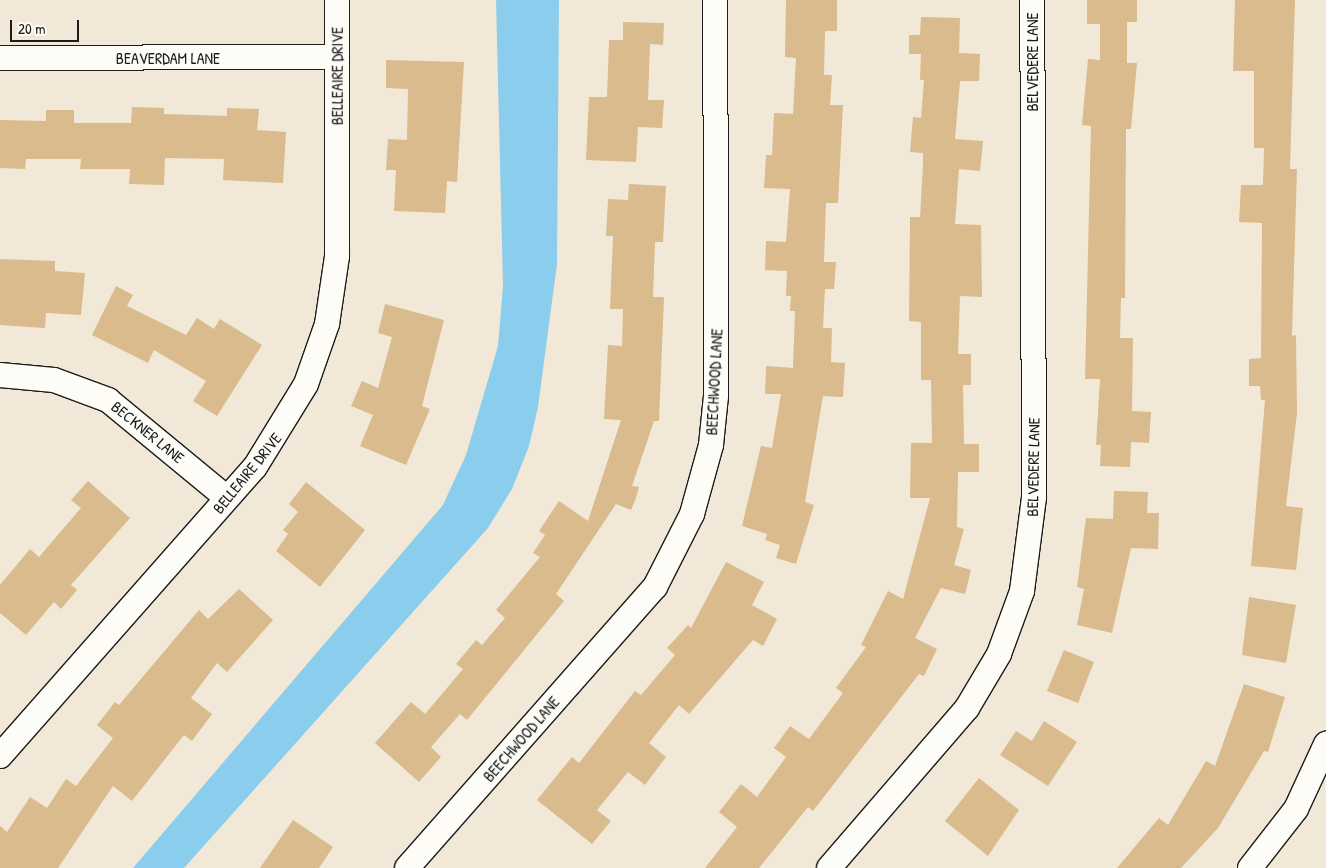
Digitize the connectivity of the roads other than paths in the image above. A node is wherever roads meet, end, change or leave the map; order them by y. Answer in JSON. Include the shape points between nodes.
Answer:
{"nodes":[{"id":1,"x":337,"y":0,"type":"edge"},
{"id":2,"x":715,"y":0,"type":"edge"},
{"id":3,"x":1032,"y":0,"type":"edge"},
{"id":4,"x":337,"y":57,"type":"junction"},
{"id":5,"x":0,"y":58,"type":"edge"},
{"id":6,"x":0,"y":375,"type":"edge"},
{"id":7,"x":227,"y":498,"type":"junction"},
{"id":8,"x":1326,"y":744,"type":"edge"},
{"id":9,"x":0,"y":756,"type":"edge"},
{"id":10,"x":407,"y":868,"type":"edge"},
{"id":11,"x":829,"y":868,"type":"edge"},
{"id":12,"x":1250,"y":868,"type":"edge"}],
"edges":[{"from":1,"to":4,"type":"street","name":"BELLEAIRE DRIVE"},
{"from":2,"to":10,"type":"street","name":"BEECHWOOD LANE","via":[[716,396],[711,445],[695,506],[655,586]]},
{"from":3,"to":11,"type":"street","name":"BELVEDERE LANE","via":[[1034,497],[1022,591],[999,654],[967,708]]},
{"from":4,"to":5,"type":"street","name":"BEAVERDAM LANE"},
{"from":4,"to":7,"type":"street","name":"BELLEAIRE DRIVE","via":[[337,256],[327,324],[309,378],[288,420]]},
{"from":6,"to":7,"type":"street","name":"BECKNER LANE","via":[[54,380],[108,400]]},
{"from":7,"to":9,"type":"street","name":"BELLEAIRE DRIVE"},
{"from":8,"to":12,"type":"street","via":[[1296,809]]}]}
